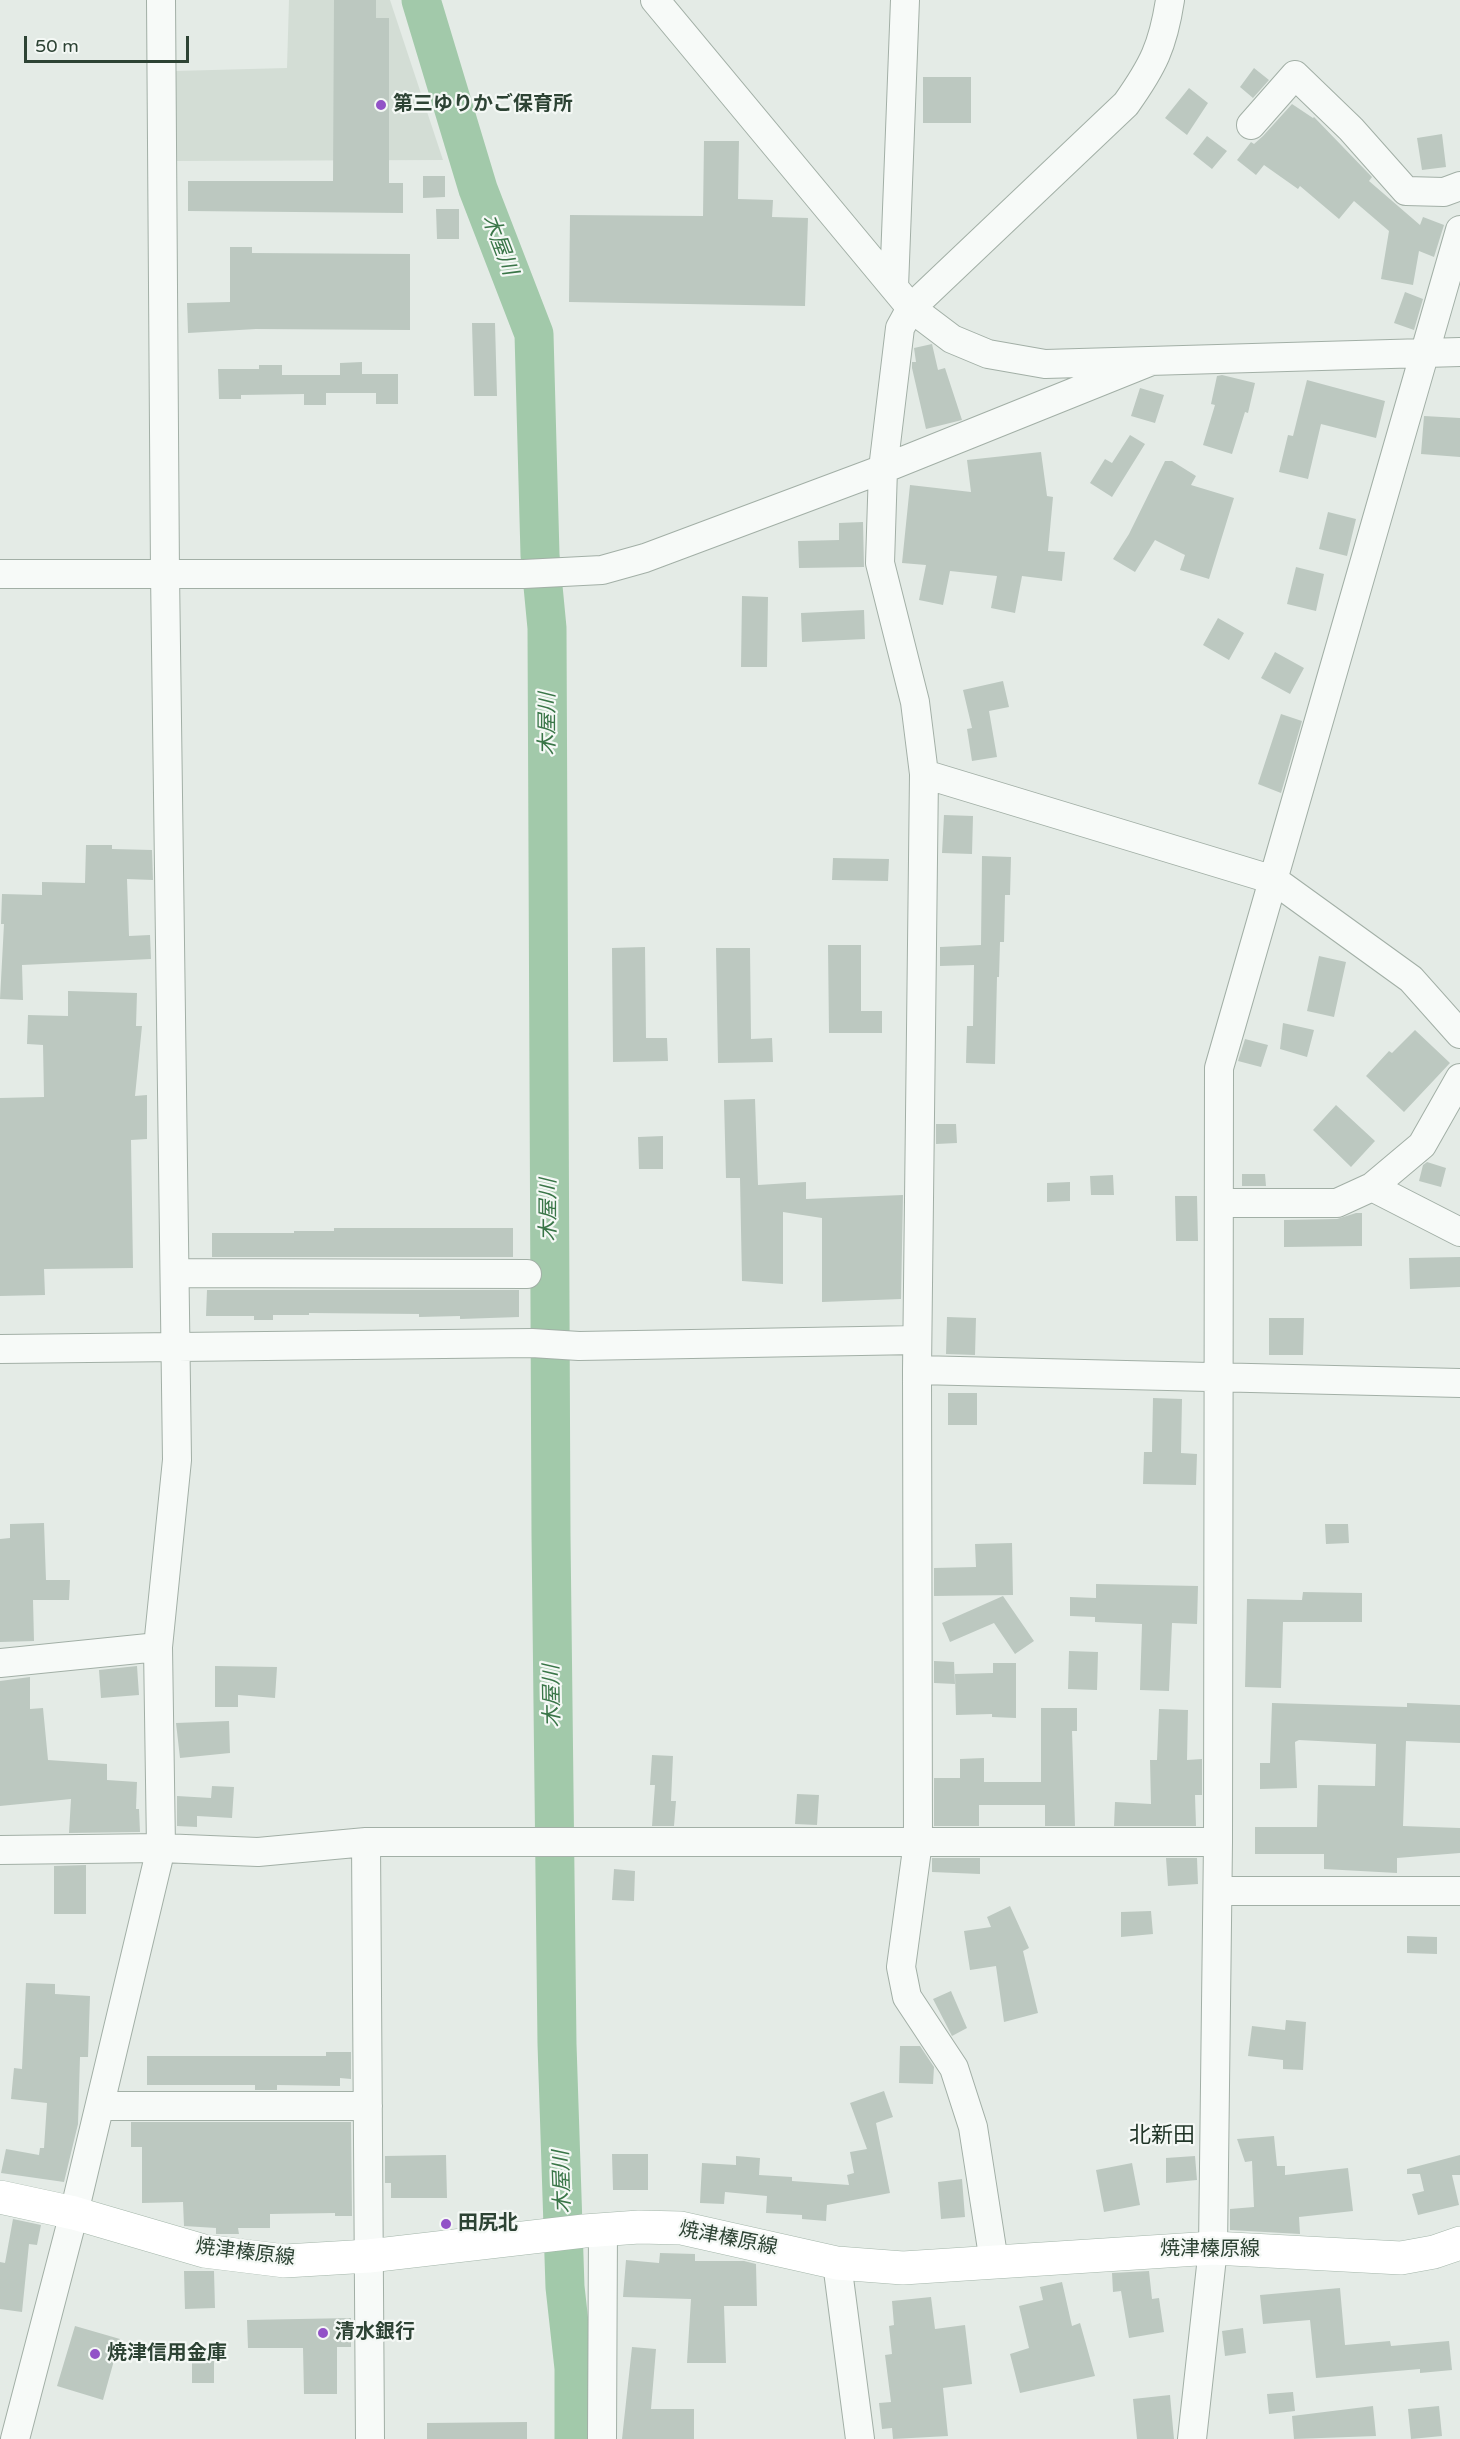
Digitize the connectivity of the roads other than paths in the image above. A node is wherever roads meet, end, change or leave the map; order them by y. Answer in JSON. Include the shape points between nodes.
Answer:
{"nodes":[{"id":1,"x":161,"y":0,"type":"edge"},
{"id":2,"x":655,"y":0,"type":"edge"},
{"id":3,"x":905,"y":0,"type":"edge"},
{"id":4,"x":1170,"y":0,"type":"edge"},
{"id":5,"x":1251,"y":125,"type":"dead end"},
{"id":6,"x":1460,"y":186,"type":"edge"},
{"id":7,"x":1460,"y":230,"type":"edge"},
{"id":8,"x":903,"y":297,"type":"junction"},
{"id":9,"x":1460,"y":352,"type":"edge"},
{"id":10,"x":1426,"y":353,"type":"junction"},
{"id":11,"x":1149,"y":362,"type":"junction"},
{"id":12,"x":883,"y":469,"type":"junction"},
{"id":13,"x":165,"y":573,"type":"junction"},
{"id":14,"x":0,"y":574,"type":"edge"},
{"id":15,"x":924,"y":774,"type":"junction"},
{"id":16,"x":1274,"y":880,"type":"junction"},
{"id":17,"x":1460,"y":1034,"type":"edge"},
{"id":18,"x":1460,"y":1078,"type":"edge"},
{"id":19,"x":1372,"y":1186,"type":"junction"},
{"id":20,"x":1221,"y":1203,"type":"junction"},
{"id":21,"x":1460,"y":1232,"type":"edge"},
{"id":22,"x":175,"y":1273,"type":"junction"},
{"id":23,"x":527,"y":1274,"type":"dead end"},
{"id":24,"x":917,"y":1340,"type":"junction"},
{"id":25,"x":176,"y":1348,"type":"junction"},
{"id":26,"x":0,"y":1349,"type":"edge"},
{"id":27,"x":916,"y":1370,"type":"junction"},
{"id":28,"x":1217,"y":1377,"type":"junction"},
{"id":29,"x":1460,"y":1383,"type":"edge"},
{"id":30,"x":158,"y":1647,"type":"junction"},
{"id":31,"x":0,"y":1663,"type":"edge"},
{"id":32,"x":366,"y":1842,"type":"junction"},
{"id":33,"x":918,"y":1842,"type":"junction"},
{"id":34,"x":1218,"y":1842,"type":"junction"},
{"id":35,"x":161,"y":1848,"type":"junction"},
{"id":36,"x":0,"y":1850,"type":"edge"},
{"id":37,"x":1218,"y":1891,"type":"junction"},
{"id":38,"x":1460,"y":1891,"type":"edge"},
{"id":39,"x":100,"y":2106,"type":"junction"},
{"id":40,"x":368,"y":2106,"type":"junction"},
{"id":41,"x":0,"y":2198,"type":"edge"},
{"id":42,"x":74,"y":2213,"type":"junction"},
{"id":43,"x":594,"y":2230,"type":"junction"},
{"id":44,"x":1460,"y":2243,"type":"edge"},
{"id":45,"x":1213,"y":2247,"type":"junction"},
{"id":46,"x":369,"y":2256,"type":"junction"},
{"id":47,"x":994,"y":2262,"type":"junction"},
{"id":48,"x":837,"y":2264,"type":"junction"},
{"id":49,"x":15,"y":2439,"type":"edge"},
{"id":50,"x":370,"y":2439,"type":"edge"},
{"id":51,"x":602,"y":2439,"type":"edge"},
{"id":52,"x":860,"y":2439,"type":"edge"},
{"id":53,"x":1192,"y":2439,"type":"edge"}],
"edges":[{"from":1,"to":13,"type":"street"},
{"from":2,"to":8,"type":"street"},
{"from":3,"to":8,"type":"street"},
{"from":4,"to":8,"type":"street","via":[[1157,54],[1126,104]]},
{"from":5,"to":6,"type":"street","via":[[1295,75],[1351,129],[1406,191],[1443,192]]},
{"from":7,"to":10,"type":"street"},
{"from":8,"to":11,"type":"street","via":[[952,339],[988,354],[1045,364]]},
{"from":8,"to":12,"type":"street"},
{"from":9,"to":10,"type":"street"},
{"from":10,"to":11,"type":"street"},
{"from":10,"to":16,"type":"street"},
{"from":11,"to":12,"type":"street"},
{"from":12,"to":13,"type":"street","via":[[645,558],[602,570],[524,574]]},
{"from":12,"to":15,"type":"street","via":[[880,563],[915,702]]},
{"from":13,"to":14,"type":"street"},
{"from":13,"to":22,"type":"street"},
{"from":15,"to":16,"type":"street"},
{"from":15,"to":24,"type":"street"},
{"from":16,"to":17,"type":"street","via":[[1411,979]]},
{"from":16,"to":20,"type":"street","via":[[1219,1068]]},
{"from":18,"to":19,"type":"street","via":[[1422,1145]]},
{"from":19,"to":20,"type":"street","via":[[1337,1203]]},
{"from":19,"to":21,"type":"street"},
{"from":20,"to":28,"type":"street"},
{"from":22,"to":23,"type":"street"},
{"from":22,"to":25,"type":"street"},
{"from":24,"to":25,"type":"street"},
{"from":24,"to":27,"type":"street"},
{"from":25,"to":26,"type":"street"},
{"from":25,"to":30,"type":"street","via":[[177,1460]]},
{"from":27,"to":28,"type":"street"},
{"from":27,"to":33,"type":"street"},
{"from":28,"to":29,"type":"street"},
{"from":28,"to":34,"type":"street"},
{"from":30,"to":31,"type":"street"},
{"from":30,"to":35,"type":"street"},
{"from":32,"to":33,"type":"street"},
{"from":32,"to":35,"type":"street","via":[[258,1852]]},
{"from":32,"to":40,"type":"street"},
{"from":33,"to":34,"type":"street"},
{"from":33,"to":47,"type":"street","via":[[901,1967],[907,1997],[954,2068],[973,2127]]},
{"from":34,"to":37,"type":"street"},
{"from":35,"to":36,"type":"street"},
{"from":35,"to":39,"type":"street"},
{"from":37,"to":38,"type":"street"},
{"from":37,"to":45,"type":"street"},
{"from":39,"to":40,"type":"street"},
{"from":39,"to":42,"type":"street"},
{"from":40,"to":46,"type":"street"},
{"from":41,"to":42,"type":"main road","name":"焼津榛原線"},
{"from":42,"to":46,"type":"main road","name":"焼津榛原線","via":[[204,2251],[285,2261]]},
{"from":42,"to":49,"type":"street"},
{"from":43,"to":46,"type":"main road","name":"焼津榛原線"},
{"from":43,"to":48,"type":"main road","name":"焼津榛原線","via":[[681,2228]]},
{"from":43,"to":51,"type":"street"},
{"from":44,"to":45,"type":"main road","name":"焼津榛原線","via":[[1401,2258]]},
{"from":45,"to":47,"type":"main road","name":"焼津榛原線"},
{"from":45,"to":53,"type":"street"},
{"from":46,"to":50,"type":"street"},
{"from":47,"to":48,"type":"main road","name":"焼津榛原線","via":[[903,2268]]},
{"from":48,"to":52,"type":"street"}]}
